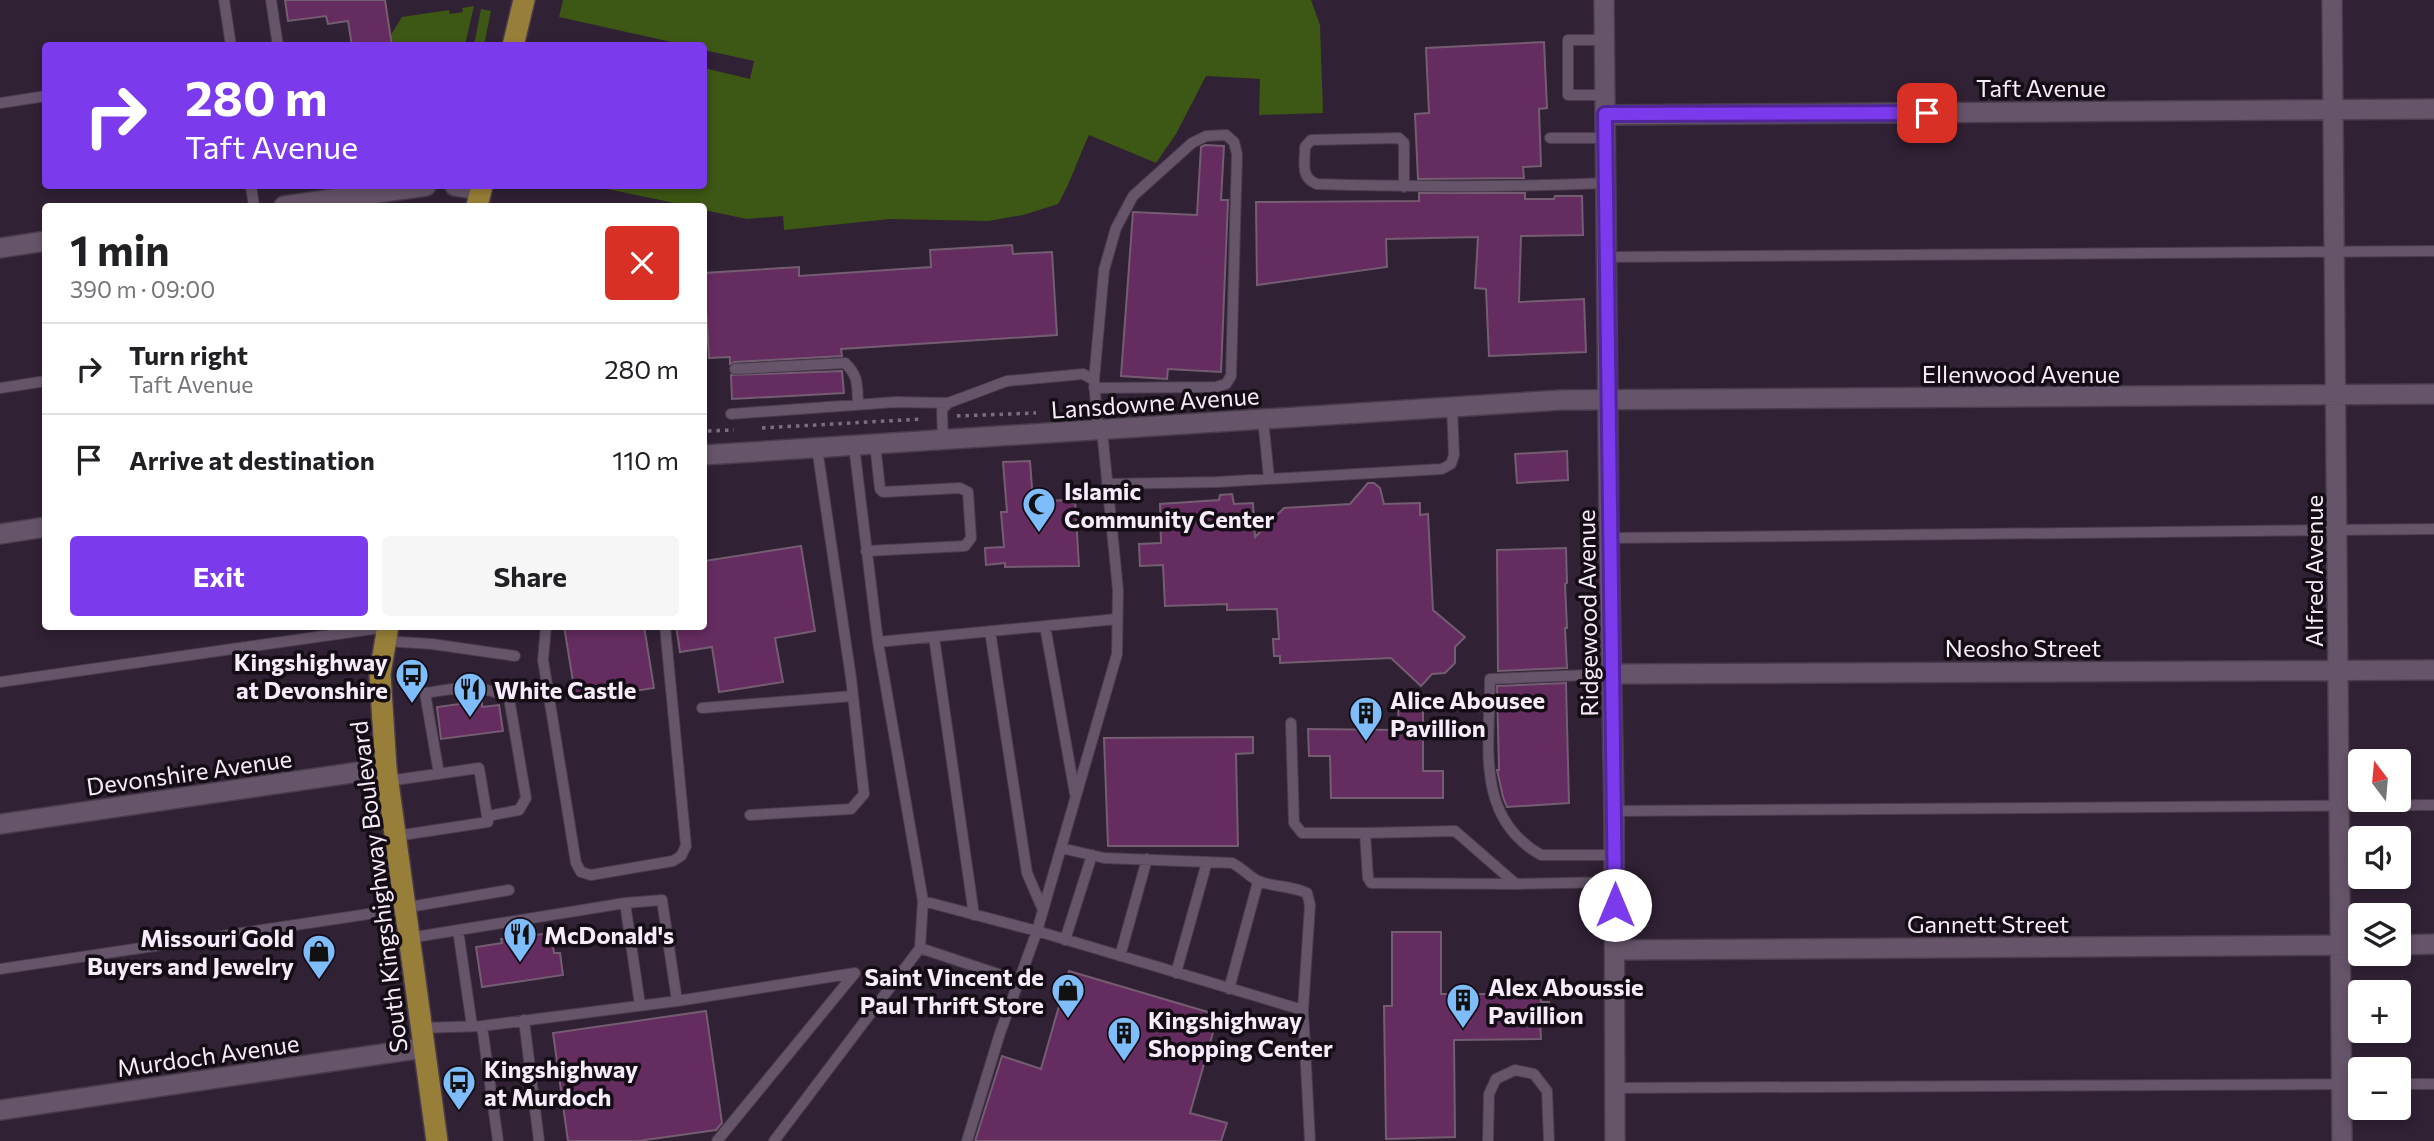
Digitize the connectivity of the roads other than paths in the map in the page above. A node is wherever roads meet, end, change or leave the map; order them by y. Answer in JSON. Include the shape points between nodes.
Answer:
{"nodes":[{"id":1,"x":223,"y":0,"type":"edge"},
{"id":2,"x":271,"y":0,"type":"edge"},
{"id":3,"x":524,"y":0,"type":"edge"},
{"id":4,"x":1604,"y":0,"type":"edge"},
{"id":5,"x":2332,"y":0,"type":"edge"},
{"id":6,"x":1604,"y":40,"type":"junction"},
{"id":7,"x":230,"y":42,"type":"edge"},
{"id":8,"x":277,"y":42,"type":"edge"},
{"id":9,"x":514,"y":42,"type":"edge"},
{"id":10,"x":42,"y":97,"type":"edge"},
{"id":11,"x":0,"y":103,"type":"edge"},
{"id":12,"x":1605,"y":105,"type":"junction"},
{"id":13,"x":2434,"y":109,"type":"edge"},
{"id":14,"x":2332,"y":110,"type":"junction"},
{"id":15,"x":1550,"y":138,"type":"dead end"},
{"id":16,"x":1606,"y":138,"type":"junction"},
{"id":17,"x":1606,"y":183,"type":"junction"},
{"id":18,"x":1404,"y":187,"type":"junction"},
{"id":19,"x":405,"y":189,"type":"edge"},
{"id":20,"x":305,"y":203,"type":"edge"},
{"id":21,"x":42,"y":242,"type":"edge"},
{"id":22,"x":0,"y":248,"type":"edge"},
{"id":23,"x":2434,"y":251,"type":"edge"},
{"id":24,"x":2335,"y":252,"type":"junction"},
{"id":25,"x":1607,"y":257,"type":"junction"},
{"id":26,"x":735,"y":369,"type":"dead end"},
{"id":27,"x":42,"y":383,"type":"edge"},
{"id":28,"x":1094,"y":384,"type":"junction"},
{"id":29,"x":0,"y":388,"type":"edge"},
{"id":30,"x":2434,"y":394,"type":"edge"},
{"id":31,"x":2337,"y":395,"type":"junction"},
{"id":32,"x":1609,"y":400,"type":"junction"},
{"id":33,"x":948,"y":402,"type":"junction"},
{"id":34,"x":858,"y":404,"type":"junction"},
{"id":35,"x":1452,"y":407,"type":"junction"},
{"id":36,"x":731,"y":414,"type":"dead end"},
{"id":37,"x":1263,"y":419,"type":"junction"},
{"id":38,"x":1100,"y":430,"type":"junction"},
{"id":39,"x":943,"y":440,"type":"junction"},
{"id":40,"x":875,"y":444,"type":"junction"},
{"id":41,"x":854,"y":446,"type":"junction"},
{"id":42,"x":817,"y":448,"type":"junction"},
{"id":43,"x":707,"y":456,"type":"edge"},
{"id":44,"x":1269,"y":478,"type":"junction"},
{"id":45,"x":1107,"y":484,"type":"junction"},
{"id":46,"x":42,"y":528,"type":"edge"},
{"id":47,"x":2337,"y":529,"type":"junction"},
{"id":48,"x":2434,"y":529,"type":"edge"},
{"id":49,"x":0,"y":534,"type":"edge"},
{"id":50,"x":1609,"y":538,"type":"junction"},
{"id":51,"x":866,"y":551,"type":"junction"},
{"id":52,"x":1117,"y":619,"type":"junction"},
{"id":53,"x":1045,"y":626,"type":"junction"},
{"id":54,"x":546,"y":630,"type":"edge"},
{"id":55,"x":665,"y":630,"type":"edge"},
{"id":56,"x":387,"y":631,"type":"edge"},
{"id":57,"x":990,"y":631,"type":"junction"},
{"id":58,"x":934,"y":637,"type":"junction"},
{"id":59,"x":878,"y":642,"type":"junction"},
{"id":60,"x":515,"y":656,"type":"dead end"},
{"id":61,"x":2338,"y":670,"type":"junction"},
{"id":62,"x":2434,"y":670,"type":"edge"},
{"id":63,"x":1613,"y":674,"type":"junction"},
{"id":64,"x":0,"y":681,"type":"edge"},
{"id":65,"x":853,"y":696,"type":"junction"},
{"id":66,"x":702,"y":708,"type":"dead end"},
{"id":67,"x":1291,"y":723,"type":"dead end"},
{"id":68,"x":439,"y":774,"type":"junction"},
{"id":69,"x":387,"y":775,"type":"junction"},
{"id":70,"x":1076,"y":797,"type":"junction"},
{"id":71,"x":2434,"y":806,"type":"edge"},
{"id":72,"x":2340,"y":807,"type":"junction"},
{"id":73,"x":1614,"y":811,"type":"junction"},
{"id":74,"x":750,"y":816,"type":"dead end"},
{"id":75,"x":488,"y":817,"type":"junction"},
{"id":76,"x":0,"y":824,"type":"edge"},
{"id":77,"x":1366,"y":833,"type":"junction"},
{"id":78,"x":395,"y":836,"type":"junction"},
{"id":79,"x":1060,"y":848,"type":"junction"},
{"id":80,"x":1092,"y":855,"type":"junction"},
{"id":81,"x":1614,"y":855,"type":"junction"},
{"id":82,"x":1147,"y":859,"type":"junction"},
{"id":83,"x":1207,"y":862,"type":"junction"},
{"id":84,"x":1258,"y":882,"type":"junction"},
{"id":85,"x":1614,"y":882,"type":"junction"},
{"id":86,"x":1516,"y":884,"type":"junction"},
{"id":87,"x":509,"y":890,"type":"dead end"},
{"id":88,"x":923,"y":901,"type":"junction"},
{"id":89,"x":625,"y":903,"type":"junction"},
{"id":90,"x":2348,"y":907,"type":"edge"},
{"id":91,"x":405,"y":908,"type":"junction"},
{"id":92,"x":1043,"y":910,"type":"junction"},
{"id":93,"x":974,"y":915,"type":"junction"},
{"id":94,"x":458,"y":930,"type":"junction"},
{"id":95,"x":1037,"y":932,"type":"junction"},
{"id":96,"x":409,"y":939,"type":"junction"},
{"id":97,"x":1065,"y":940,"type":"junction"},
{"id":98,"x":2411,"y":944,"type":"edge"},
{"id":99,"x":2434,"y":944,"type":"edge"},
{"id":100,"x":2348,"y":945,"type":"edge"},
{"id":101,"x":920,"y":948,"type":"junction"},
{"id":102,"x":1615,"y":950,"type":"junction"},
{"id":103,"x":1120,"y":957,"type":"junction"},
{"id":104,"x":2351,"y":966,"type":"edge"},
{"id":105,"x":0,"y":969,"type":"edge"},
{"id":106,"x":1176,"y":973,"type":"junction"},
{"id":107,"x":1019,"y":981,"type":"junction"},
{"id":108,"x":1229,"y":989,"type":"junction"},
{"id":109,"x":677,"y":1001,"type":"junction"},
{"id":110,"x":640,"y":1006,"type":"junction"},
{"id":111,"x":1303,"y":1010,"type":"junction"},
{"id":112,"x":524,"y":1020,"type":"junction"},
{"id":113,"x":477,"y":1026,"type":"junction"},
{"id":114,"x":422,"y":1038,"type":"junction"},
{"id":115,"x":2351,"y":1057,"type":"edge"},
{"id":116,"x":2348,"y":1084,"type":"edge"},
{"id":117,"x":2411,"y":1084,"type":"edge"},
{"id":118,"x":2434,"y":1084,"type":"edge"},
{"id":119,"x":1615,"y":1088,"type":"junction"},
{"id":120,"x":2348,"y":1105,"type":"edge"},
{"id":121,"x":0,"y":1110,"type":"edge"},
{"id":122,"x":437,"y":1141,"type":"edge"},
{"id":123,"x":498,"y":1141,"type":"edge"},
{"id":124,"x":539,"y":1141,"type":"edge"},
{"id":125,"x":717,"y":1141,"type":"edge"},
{"id":126,"x":774,"y":1141,"type":"edge"},
{"id":127,"x":967,"y":1141,"type":"edge"},
{"id":128,"x":1310,"y":1141,"type":"edge"},
{"id":129,"x":1488,"y":1141,"type":"edge"},
{"id":130,"x":1549,"y":1141,"type":"edge"},
{"id":131,"x":1615,"y":1141,"type":"edge"},
{"id":132,"x":2343,"y":1141,"type":"edge"}],
"edges":[{"from":1,"to":7,"type":"lane"},
{"from":2,"to":8,"type":"lane"},
{"from":3,"to":9,"type":"main road"},
{"from":4,"to":6,"type":"street","name":"Ridgewood Avenue"},
{"from":5,"to":14,"type":"street","name":"Alfred Avenue"},
{"from":6,"to":12,"type":"street","name":"Ridgewood Avenue"},
{"from":6,"to":12,"type":"lane","via":[[1568,40],[1568,95]]},
{"from":10,"to":11,"type":"lane"},
{"from":12,"to":14,"type":"street","name":"Taft Avenue"},
{"from":12,"to":16,"type":"street","name":"Ridgewood Avenue"},
{"from":13,"to":14,"type":"street","name":"Taft Avenue"},
{"from":14,"to":24,"type":"street","name":"Alfred Avenue"},
{"from":15,"to":16,"type":"lane"},
{"from":16,"to":17,"type":"street","name":"Ridgewood Avenue"},
{"from":17,"to":18,"type":"lane"},
{"from":17,"to":25,"type":"street","name":"Ridgewood Avenue"},
{"from":18,"to":18,"type":"lane","via":[[1404,144],[1399,138],[1311,140],[1305,147],[1304,176],[1309,182]]},
{"from":19,"to":20,"type":"street"},
{"from":21,"to":22,"type":"street"},
{"from":23,"to":24,"type":"lane"},
{"from":24,"to":25,"type":"lane"},
{"from":24,"to":31,"type":"street","name":"Alfred Avenue"},
{"from":25,"to":32,"type":"street","name":"Ridgewood Avenue"},
{"from":26,"to":34,"type":"lane","via":[[845,363],[854,370]]},
{"from":27,"to":29,"type":"lane"},
{"from":28,"to":28,"type":"lane","via":[[1104,270],[1115,228],[1133,196],[1192,143],[1206,136],[1227,135],[1237,154],[1231,376],[1216,387]]},
{"from":28,"to":33,"type":"lane","via":[[1083,374],[1017,380]]},
{"from":28,"to":38,"type":"lane"},
{"from":30,"to":31,"type":"street","name":"Ellenwood Avenue"},
{"from":31,"to":32,"type":"street","name":"Ellenwood Avenue"},
{"from":31,"to":47,"type":"street","name":"Alfred Avenue"},
{"from":32,"to":35,"type":"street","name":"Lansdowne Avenue"},
{"from":32,"to":50,"type":"street","name":"Ridgewood Avenue"},
{"from":33,"to":34,"type":"lane"},
{"from":33,"to":39,"type":"lane","via":[[942,410]]},
{"from":34,"to":36,"type":"lane"},
{"from":35,"to":37,"type":"street","name":"Lansdowne Avenue"},
{"from":35,"to":44,"type":"lane","via":[[1454,455],[1451,464],[1442,468]]},
{"from":37,"to":38,"type":"street","name":"Lansdowne Avenue"},
{"from":37,"to":44,"type":"lane"},
{"from":38,"to":39,"type":"street","name":"Lansdowne Avenue"},
{"from":38,"to":45,"type":"lane"},
{"from":39,"to":40,"type":"street","name":"Lansdowne Avenue"},
{"from":40,"to":41,"type":"street","name":"Lansdowne Avenue"},
{"from":40,"to":51,"type":"lane","via":[[883,492],[960,488],[968,492],[971,538],[965,546]]},
{"from":41,"to":42,"type":"street","name":"Lansdowne Avenue"},
{"from":41,"to":51,"type":"lane"},
{"from":42,"to":43,"type":"street","name":"Lansdowne Avenue"},
{"from":42,"to":65,"type":"lane"},
{"from":44,"to":45,"type":"lane"},
{"from":45,"to":52,"type":"lane"},
{"from":46,"to":49,"type":"street"},
{"from":47,"to":48,"type":"lane"},
{"from":47,"to":50,"type":"lane"},
{"from":47,"to":61,"type":"street","name":"Alfred Avenue"},
{"from":50,"to":63,"type":"street","name":"Ridgewood Avenue"},
{"from":51,"to":59,"type":"lane"},
{"from":52,"to":53,"type":"lane"},
{"from":52,"to":70,"type":"lane","via":[[1117,654]]},
{"from":53,"to":57,"type":"lane"},
{"from":53,"to":70,"type":"lane"},
{"from":54,"to":55,"type":"lane","via":[[543,660],[576,863],[581,872],[591,875],[673,860],[686,846]]},
{"from":56,"to":60,"type":"lane","via":[[432,644]]},
{"from":56,"to":64,"type":"lane"},
{"from":56,"to":69,"type":"main road","name":"South Kingshighway Boulevard","via":[[380,674]]},
{"from":57,"to":58,"type":"lane"},
{"from":57,"to":92,"type":"lane","via":[[1027,873]]},
{"from":58,"to":59,"type":"lane"},
{"from":58,"to":93,"type":"lane"},
{"from":59,"to":88,"type":"lane"},
{"from":61,"to":62,"type":"street","name":"Neosho Street"},
{"from":61,"to":63,"type":"street","name":"Neosho Street"},
{"from":61,"to":72,"type":"street","name":"Alfred Avenue"},
{"from":63,"to":73,"type":"street","name":"Ridgewood Avenue"},
{"from":63,"to":81,"type":"lane","via":[[1490,679],[1490,782],[1501,816],[1533,851],[1541,855]]},
{"from":65,"to":66,"type":"lane"},
{"from":65,"to":74,"type":"lane","via":[[864,794],[858,802],[851,809]]},
{"from":67,"to":77,"type":"lane","via":[[1294,823],[1303,833]]},
{"from":68,"to":69,"type":"lane"},
{"from":68,"to":75,"type":"lane","via":[[479,768]]},
{"from":68,"to":75,"type":"lane","via":[[425,693],[479,688],[509,698],[526,798],[519,810]]},
{"from":69,"to":76,"type":"street","name":"Devonshire Avenue"},
{"from":69,"to":78,"type":"main road","name":"South Kingshighway Boulevard"},
{"from":70,"to":79,"type":"lane"},
{"from":71,"to":72,"type":"lane"},
{"from":72,"to":73,"type":"lane"},
{"from":72,"to":90,"type":"street","name":"Alfred Avenue"},
{"from":73,"to":81,"type":"street","name":"Ridgewood Avenue"},
{"from":75,"to":78,"type":"lane","via":[[488,821]]},
{"from":77,"to":86,"type":"lane","via":[[1455,831]]},
{"from":77,"to":86,"type":"lane","via":[[1371,883]]},
{"from":78,"to":91,"type":"main road","name":"South Kingshighway Boulevard"},
{"from":79,"to":80,"type":"lane"},
{"from":79,"to":92,"type":"lane"},
{"from":80,"to":82,"type":"lane"},
{"from":80,"to":97,"type":"lane"},
{"from":81,"to":85,"type":"street","name":"Ridgewood Avenue"},
{"from":82,"to":83,"type":"lane"},
{"from":82,"to":103,"type":"lane"},
{"from":83,"to":84,"type":"lane","via":[[1233,863]]},
{"from":83,"to":106,"type":"lane"},
{"from":84,"to":108,"type":"lane"},
{"from":84,"to":111,"type":"lane","via":[[1307,894]]},
{"from":85,"to":86,"type":"lane"},
{"from":85,"to":102,"type":"street","name":"Ridgewood Avenue"},
{"from":87,"to":91,"type":"lane"},
{"from":88,"to":93,"type":"lane"},
{"from":88,"to":101,"type":"lane"},
{"from":89,"to":94,"type":"lane"},
{"from":89,"to":109,"type":"lane","via":[[662,900]]},
{"from":89,"to":110,"type":"lane"},
{"from":91,"to":96,"type":"main road","name":"South Kingshighway Boulevard"},
{"from":91,"to":105,"type":"lane"},
{"from":92,"to":95,"type":"lane"},
{"from":93,"to":95,"type":"lane"},
{"from":94,"to":96,"type":"lane"},
{"from":94,"to":113,"type":"lane"},
{"from":95,"to":97,"type":"lane"},
{"from":95,"to":107,"type":"lane"},
{"from":96,"to":114,"type":"main road","name":"South Kingshighway Boulevard"},
{"from":97,"to":103,"type":"lane"},
{"from":98,"to":99,"type":"street"},
{"from":100,"to":102,"type":"street","name":"Gannett Street"},
{"from":101,"to":107,"type":"lane"},
{"from":101,"to":126,"type":"lane"},
{"from":102,"to":119,"type":"street","name":"Ridgewood Avenue"},
{"from":103,"to":106,"type":"lane"},
{"from":104,"to":115,"type":"street","name":"Alfred Avenue"},
{"from":106,"to":108,"type":"lane"},
{"from":107,"to":127,"type":"lane"},
{"from":108,"to":111,"type":"lane"},
{"from":109,"to":110,"type":"lane"},
{"from":109,"to":125,"type":"lane","via":[[855,973]]},
{"from":110,"to":112,"type":"lane"},
{"from":111,"to":128,"type":"lane"},
{"from":112,"to":113,"type":"lane"},
{"from":112,"to":124,"type":"lane"},
{"from":113,"to":114,"type":"lane"},
{"from":113,"to":123,"type":"lane"},
{"from":114,"to":121,"type":"street","name":"Murdoch Avenue"},
{"from":114,"to":122,"type":"main road","name":"South Kingshighway Boulevard"},
{"from":116,"to":119,"type":"lane"},
{"from":117,"to":118,"type":"lane"},
{"from":119,"to":131,"type":"street","name":"Ridgewood Avenue"},
{"from":120,"to":132,"type":"street","name":"Alfred Avenue"},
{"from":129,"to":130,"type":"lane","via":[[1489,1094],[1496,1079],[1515,1070],[1534,1074],[1547,1091]]}]}
